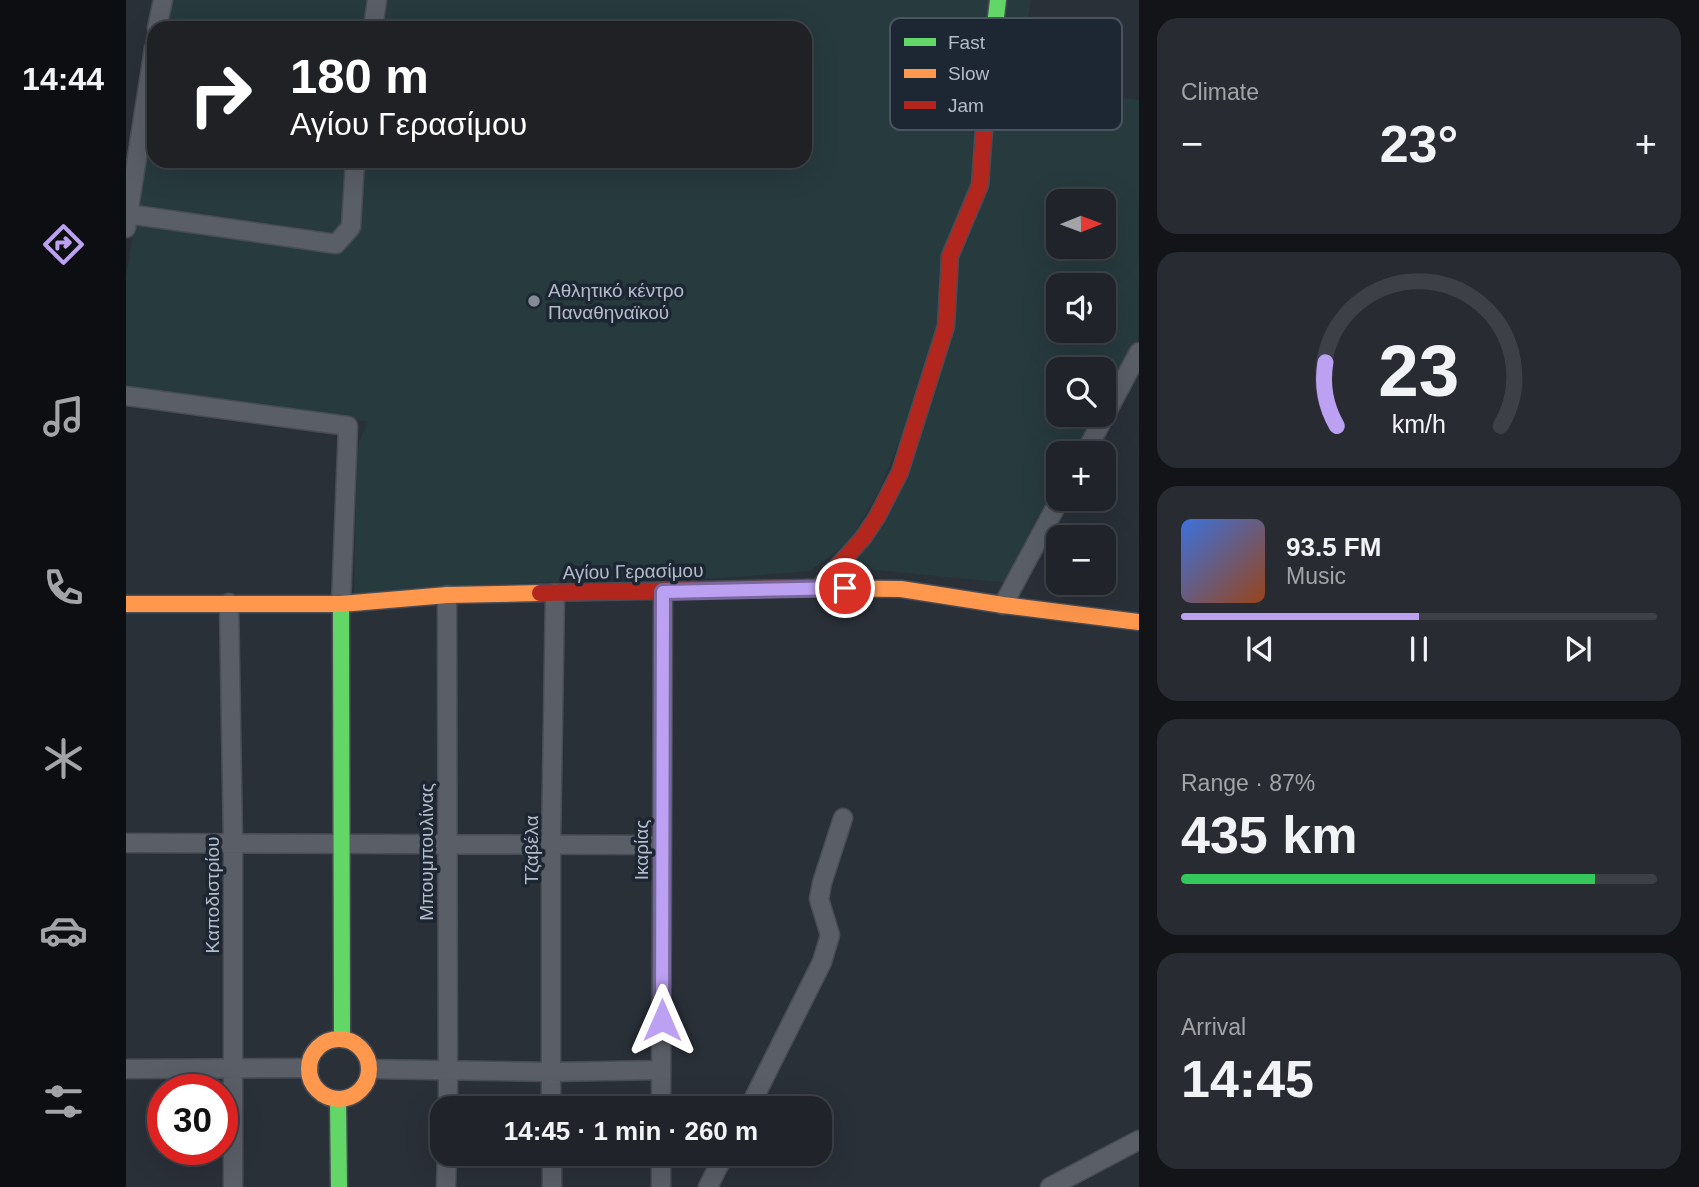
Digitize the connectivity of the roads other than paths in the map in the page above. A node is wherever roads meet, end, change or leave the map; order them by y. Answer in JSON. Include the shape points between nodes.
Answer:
{"nodes":[{"id":1,"x":163,"y":0,"type":"edge"},
{"id":2,"x":377,"y":0,"type":"edge"},
{"id":3,"x":998,"y":0,"type":"edge"},
{"id":4,"x":997,"y":18,"type":"edge"},
{"id":5,"x":158,"y":21,"type":"edge"},
{"id":6,"x":374,"y":21,"type":"edge"},
{"id":7,"x":147,"y":93,"type":"edge"},
{"id":8,"x":983,"y":130,"type":"edge"},
{"id":9,"x":355,"y":168,"type":"edge"},
{"id":10,"x":127,"y":221,"type":"edge"},
{"id":11,"x":1139,"y":352,"type":"edge"},
{"id":12,"x":126,"y":397,"type":"edge"},
{"id":13,"x":1091,"y":441,"type":"edge"},
{"id":14,"x":1054,"y":511,"type":"edge"},
{"id":15,"x":818,"y":588,"type":"junction"},
{"id":16,"x":663,"y":592,"type":"junction"},
{"id":17,"x":555,"y":593,"type":"junction"},
{"id":18,"x":447,"y":596,"type":"junction"},
{"id":19,"x":229,"y":603,"type":"junction"},
{"id":20,"x":126,"y":604,"type":"edge"},
{"id":21,"x":341,"y":604,"type":"junction"},
{"id":22,"x":1003,"y":605,"type":"junction"},
{"id":23,"x":1139,"y":622,"type":"edge"},
{"id":24,"x":843,"y":818,"type":"dead end"},
{"id":25,"x":126,"y":843,"type":"edge"},
{"id":26,"x":233,"y":844,"type":"junction"},
{"id":27,"x":342,"y":844,"type":"junction"},
{"id":28,"x":446,"y":844,"type":"junction"},
{"id":29,"x":551,"y":845,"type":"junction"},
{"id":30,"x":662,"y":845,"type":"junction"},
{"id":31,"x":342,"y":1039,"type":"junction"},
{"id":32,"x":309,"y":1068,"type":"junction"},
{"id":33,"x":126,"y":1069,"type":"edge"},
{"id":34,"x":233,"y":1069,"type":"junction"},
{"id":35,"x":369,"y":1069,"type":"junction"},
{"id":36,"x":448,"y":1070,"type":"junction"},
{"id":37,"x":661,"y":1070,"type":"junction"},
{"id":38,"x":551,"y":1072,"type":"junction"},
{"id":39,"x":448,"y":1096,"type":"edge"},
{"id":40,"x":551,"y":1096,"type":"edge"},
{"id":41,"x":661,"y":1096,"type":"edge"},
{"id":42,"x":755,"y":1096,"type":"edge"},
{"id":43,"x":338,"y":1100,"type":"junction"},
{"id":44,"x":1139,"y":1140,"type":"edge"},
{"id":45,"x":447,"y":1166,"type":"edge"},
{"id":46,"x":552,"y":1166,"type":"edge"},
{"id":47,"x":661,"y":1166,"type":"edge"},
{"id":48,"x":718,"y":1166,"type":"edge"},
{"id":49,"x":233,"y":1187,"type":"edge"},
{"id":50,"x":339,"y":1187,"type":"edge"},
{"id":51,"x":446,"y":1187,"type":"edge"},
{"id":52,"x":552,"y":1187,"type":"edge"},
{"id":53,"x":661,"y":1187,"type":"edge"},
{"id":54,"x":708,"y":1187,"type":"edge"},
{"id":55,"x":1050,"y":1187,"type":"edge"}],
"edges":[{"from":1,"to":5,"type":"street"},
{"from":2,"to":6,"type":"street"},
{"from":3,"to":4,"type":"street"},
{"from":7,"to":10,"type":"street"},
{"from":8,"to":15,"type":"street","via":[[979,185],[950,256],[946,326],[900,472],[863,538]]},
{"from":9,"to":10,"type":"street","via":[[351,227],[335,244]]},
{"from":11,"to":13,"type":"street"},
{"from":12,"to":21,"type":"street","via":[[348,426]]},
{"from":14,"to":22,"type":"street"},
{"from":15,"to":16,"type":"street","name":"Αγίου Γερασίμου"},
{"from":15,"to":22,"type":"street","name":"Αγίου Γερασίμου","via":[[901,589]]},
{"from":16,"to":17,"type":"street","name":"Αγίου Γερασίμου"},
{"from":16,"to":30,"type":"street","name":"Ικαρίας"},
{"from":17,"to":18,"type":"street","name":"Αγίου Γερασίμου"},
{"from":17,"to":29,"type":"street","name":"Τζαβέλα"},
{"from":18,"to":21,"type":"street","name":"Αγίου Γερασίμου"},
{"from":18,"to":28,"type":"street","name":"Μπουμπουλίνας"},
{"from":19,"to":20,"type":"street","name":"Αγίου Γερασίμου"},
{"from":19,"to":21,"type":"street","name":"Αγίου Γερασίμου"},
{"from":19,"to":26,"type":"street","name":"Καποδιστρίου"},
{"from":21,"to":27,"type":"street"},
{"from":22,"to":23,"type":"street","name":"Αγίου Γερασίμου"},
{"from":24,"to":42,"type":"street","via":[[819,899],[830,935]]},
{"from":25,"to":26,"type":"street"},
{"from":26,"to":27,"type":"street"},
{"from":26,"to":34,"type":"street","name":"Καποδιστρίου"},
{"from":27,"to":28,"type":"street"},
{"from":27,"to":31,"type":"street"},
{"from":28,"to":29,"type":"street"},
{"from":28,"to":36,"type":"street","name":"Μπουμπουλίνας"},
{"from":29,"to":30,"type":"street"},
{"from":29,"to":38,"type":"street","name":"Τζαβέλα"},
{"from":30,"to":37,"type":"street","name":"Ικαρίας"},
{"from":31,"to":32,"type":"street","via":[[322,1043]]},
{"from":31,"to":35,"type":"street","via":[[360,1047]]},
{"from":32,"to":34,"type":"street"},
{"from":32,"to":43,"type":"street","via":[[319,1092]]},
{"from":33,"to":34,"type":"street"},
{"from":34,"to":49,"type":"street","name":"Καποδιστρίου"},
{"from":35,"to":36,"type":"street"},
{"from":35,"to":43,"type":"street","via":[[361,1090]]},
{"from":36,"to":38,"type":"street"},
{"from":36,"to":39,"type":"street","name":"Μπουμπουλίνας"},
{"from":37,"to":38,"type":"street"},
{"from":37,"to":41,"type":"street","name":"Ικαρίας"},
{"from":38,"to":40,"type":"street","name":"Τζαβέλα"},
{"from":43,"to":50,"type":"street"},
{"from":44,"to":55,"type":"street"},
{"from":45,"to":51,"type":"street"},
{"from":46,"to":52,"type":"street"},
{"from":47,"to":53,"type":"street"},
{"from":48,"to":54,"type":"street"}]}
